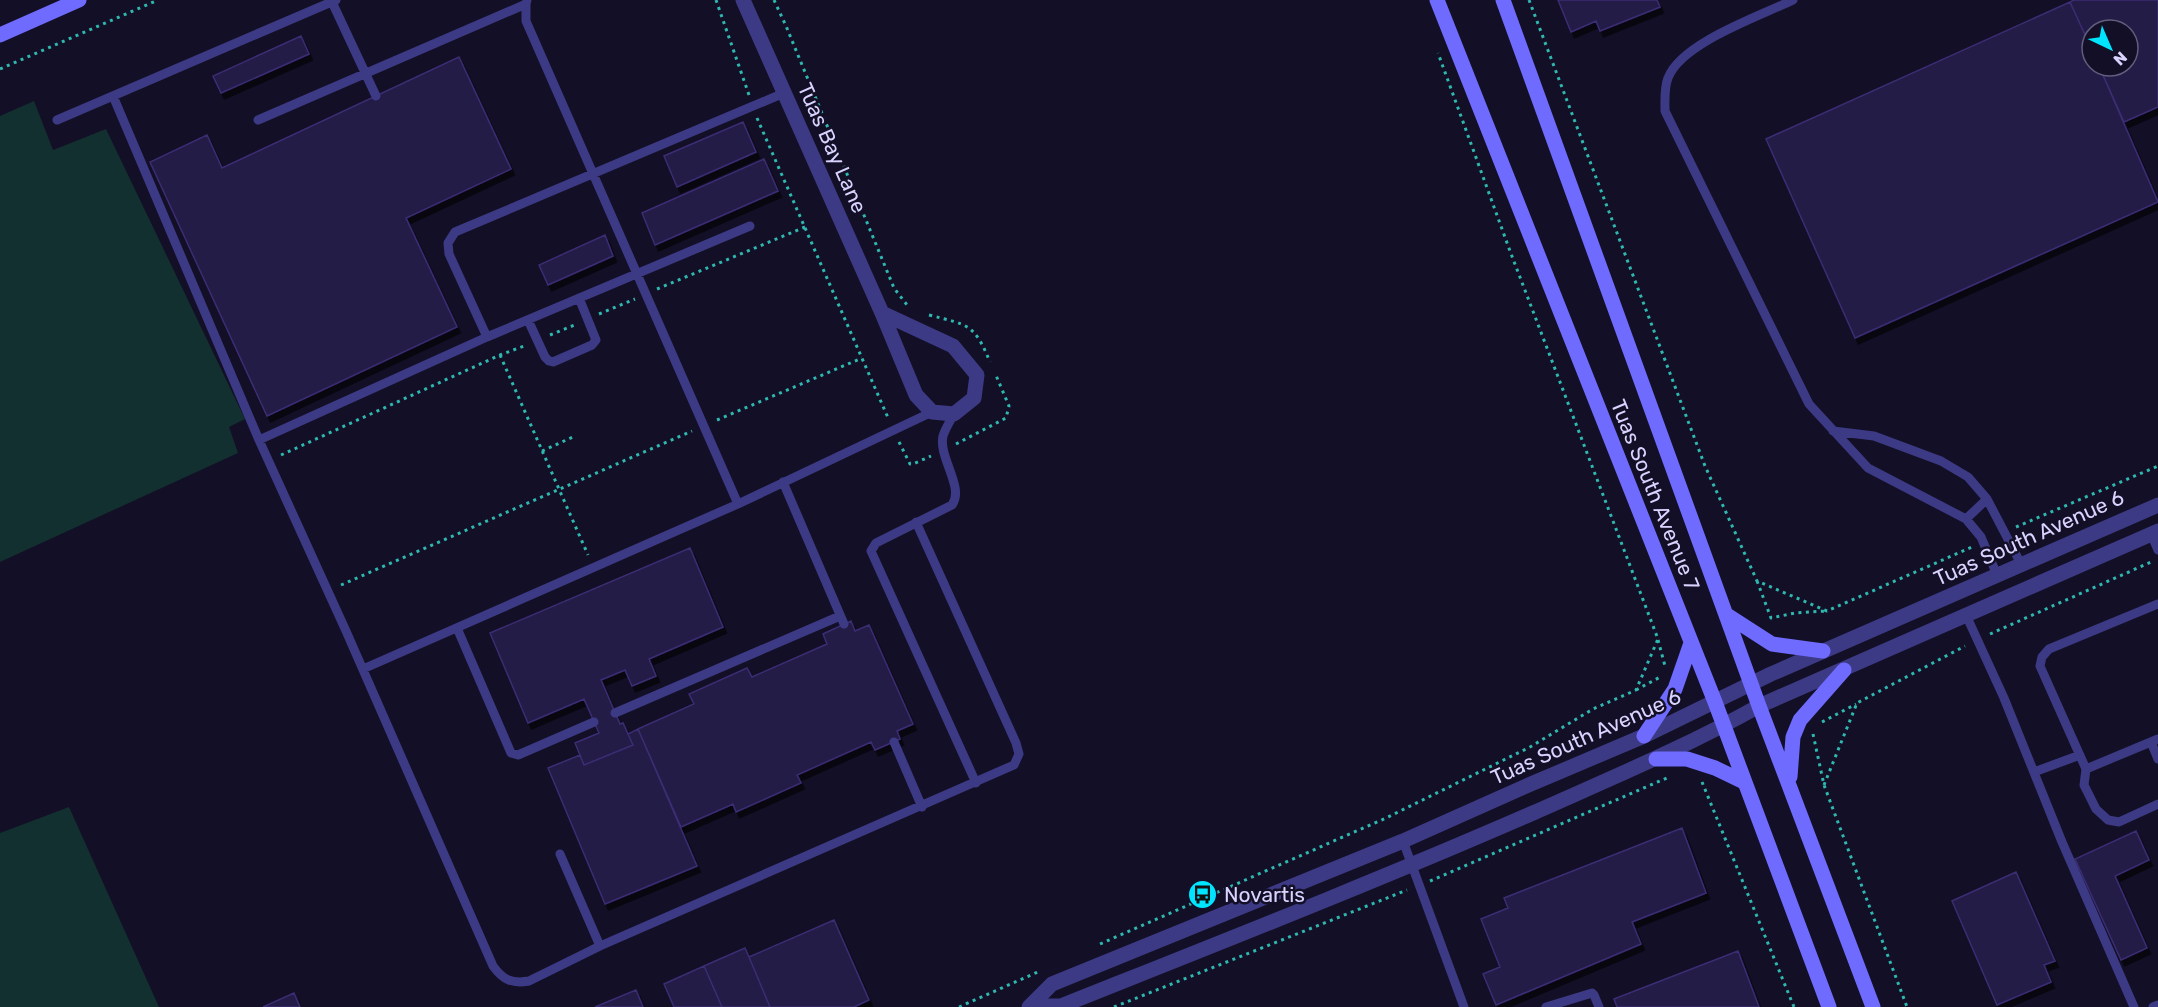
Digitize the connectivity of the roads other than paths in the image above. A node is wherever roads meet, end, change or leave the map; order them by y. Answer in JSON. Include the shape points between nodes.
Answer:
{"nodes":[{"id":1,"x":79,"y":0,"type":"edge"},
{"id":2,"x":743,"y":0,"type":"edge"},
{"id":3,"x":1437,"y":0,"type":"edge"},
{"id":4,"x":1503,"y":0,"type":"edge"},
{"id":5,"x":1793,"y":0,"type":"edge"},
{"id":6,"x":334,"y":1,"type":"edge"},
{"id":7,"x":526,"y":2,"type":"edge"},
{"id":8,"x":0,"y":35,"type":"edge"},
{"id":9,"x":365,"y":72,"type":"junction"},
{"id":10,"x":784,"y":93,"type":"junction"},
{"id":11,"x":113,"y":96,"type":"junction"},
{"id":12,"x":376,"y":96,"type":"dead end"},
{"id":13,"x":57,"y":120,"type":"dead end"},
{"id":14,"x":258,"y":120,"type":"dead end"},
{"id":15,"x":593,"y":173,"type":"junction"},
{"id":16,"x":750,"y":226,"type":"dead end"},
{"id":17,"x":637,"y":274,"type":"junction"},
{"id":18,"x":579,"y":298,"type":"junction"},
{"id":19,"x":882,"y":313,"type":"junction"},
{"id":20,"x":528,"y":320,"type":"junction"},
{"id":21,"x":487,"y":337,"type":"junction"},
{"id":22,"x":932,"y":412,"type":"junction"},
{"id":23,"x":954,"y":414,"type":"junction"},
{"id":24,"x":1833,"y":430,"type":"junction"},
{"id":25,"x":258,"y":440,"type":"junction"},
{"id":26,"x":783,"y":482,"type":"junction"},
{"id":27,"x":1987,"y":499,"type":"junction"},
{"id":28,"x":738,"y":504,"type":"junction"},
{"id":29,"x":2158,"y":505,"type":"edge"},
{"id":30,"x":1966,"y":519,"type":"junction"},
{"id":31,"x":916,"y":522,"type":"junction"},
{"id":32,"x":2155,"y":532,"type":"edge"},
{"id":33,"x":2158,"y":550,"type":"edge"},
{"id":34,"x":2021,"y":564,"type":"junction"},
{"id":35,"x":1997,"y":575,"type":"junction"},
{"id":36,"x":2158,"y":604,"type":"edge"},
{"id":37,"x":1727,"y":615,"type":"junction"},
{"id":38,"x":1966,"y":615,"type":"junction"},
{"id":39,"x":457,"y":628,"type":"junction"},
{"id":40,"x":1691,"y":643,"type":"junction"},
{"id":41,"x":1823,"y":651,"type":"junction"},
{"id":42,"x":363,"y":669,"type":"junction"},
{"id":43,"x":1844,"y":669,"type":"junction"},
{"id":44,"x":1751,"y":683,"type":"junction"},
{"id":45,"x":1714,"y":702,"type":"junction"},
{"id":46,"x":1759,"y":706,"type":"junction"},
{"id":47,"x":615,"y":713,"type":"dead end"},
{"id":48,"x":594,"y":722,"type":"dead end"},
{"id":49,"x":1723,"y":726,"type":"junction"},
{"id":50,"x":1644,"y":736,"type":"junction"},
{"id":51,"x":2155,"y":741,"type":"edge"},
{"id":52,"x":894,"y":742,"type":"dead end"},
{"id":53,"x":2080,"y":755,"type":"junction"},
{"id":54,"x":1656,"y":759,"type":"junction"},
{"id":55,"x":2158,"y":759,"type":"edge"},
{"id":56,"x":2086,"y":769,"type":"junction"},
{"id":57,"x":2034,"y":772,"type":"junction"},
{"id":58,"x":1744,"y":782,"type":"junction"},
{"id":59,"x":976,"y":783,"type":"junction"},
{"id":60,"x":1790,"y":783,"type":"junction"},
{"id":61,"x":2158,"y":804,"type":"edge"},
{"id":62,"x":922,"y":807,"type":"junction"},
{"id":63,"x":1403,"y":841,"type":"junction"},
{"id":64,"x":560,"y":854,"type":"dead end"},
{"id":65,"x":1414,"y":865,"type":"junction"},
{"id":66,"x":600,"y":946,"type":"junction"},
{"id":67,"x":2158,"y":1005,"type":"edge"},
{"id":68,"x":1031,"y":1006,"type":"edge"},
{"id":69,"x":1464,"y":1007,"type":"edge"},
{"id":70,"x":1546,"y":1007,"type":"edge"},
{"id":71,"x":1599,"y":1007,"type":"edge"},
{"id":72,"x":1829,"y":1007,"type":"edge"},
{"id":73,"x":1873,"y":1007,"type":"edge"},
{"id":74,"x":2134,"y":1007,"type":"edge"},
{"id":75,"x":2153,"y":1007,"type":"edge"}],
"edges":[{"from":1,"to":8,"type":"street"},
{"from":2,"to":10,"type":"street","name":"Tuas Bay Lane"},
{"from":3,"to":40,"type":"street","name":"Tuas South Avenue 7"},
{"from":4,"to":37,"type":"street","name":"Tuas South Avenue 7"},
{"from":5,"to":24,"type":"lane","via":[[1701,43],[1680,59],[1668,77],[1665,111],[1809,404]]},
{"from":6,"to":9,"type":"lane"},
{"from":6,"to":11,"type":"lane"},
{"from":7,"to":9,"type":"lane"},
{"from":7,"to":15,"type":"lane","via":[[526,21]]},
{"from":9,"to":12,"type":"lane"},
{"from":9,"to":14,"type":"lane"},
{"from":10,"to":15,"type":"lane"},
{"from":10,"to":19,"type":"street","name":"Tuas Bay Lane"},
{"from":11,"to":13,"type":"lane"},
{"from":11,"to":25,"type":"lane"},
{"from":15,"to":17,"type":"lane"},
{"from":15,"to":21,"type":"lane","via":[[455,232],[448,243],[449,254]]},
{"from":16,"to":17,"type":"lane"},
{"from":17,"to":18,"type":"lane"},
{"from":17,"to":28,"type":"lane"},
{"from":18,"to":20,"type":"lane"},
{"from":18,"to":20,"type":"lane","via":[[596,340],[573,354],[549,361]]},
{"from":19,"to":22,"type":"street","name":"Tuas Bay Lane","via":[[916,395]]},
{"from":19,"to":23,"type":"street","via":[[953,346],[977,375],[974,398]]},
{"from":20,"to":21,"type":"lane"},
{"from":21,"to":25,"type":"lane"},
{"from":22,"to":23,"type":"street"},
{"from":22,"to":26,"type":"lane"},
{"from":23,"to":31,"type":"lane","via":[[943,437],[955,501]]},
{"from":24,"to":27,"type":"lane","via":[[1874,436],[1941,461],[1968,477]]},
{"from":24,"to":30,"type":"lane","via":[[1868,468]]},
{"from":25,"to":42,"type":"lane"},
{"from":26,"to":28,"type":"lane"},
{"from":26,"to":47,"type":"lane","via":[[842,620]]},
{"from":27,"to":30,"type":"lane"},
{"from":27,"to":34,"type":"lane"},
{"from":28,"to":39,"type":"lane"},
{"from":29,"to":34,"type":"street","name":"Tuas South Avenue 6"},
{"from":30,"to":35,"type":"lane","via":[[1983,542]]},
{"from":31,"to":59,"type":"lane","via":[[1019,754],[1014,765]]},
{"from":31,"to":59,"type":"lane","via":[[876,543],[872,556]]},
{"from":32,"to":33,"type":"lane"},
{"from":32,"to":38,"type":"street","name":"Tuas South Avenue 6"},
{"from":34,"to":35,"type":"street","name":"Tuas South Avenue 6"},
{"from":35,"to":41,"type":"street","name":"Tuas South Avenue 6"},
{"from":36,"to":53,"type":"lane","via":[[2049,649],[2042,657],[2040,666]]},
{"from":37,"to":41,"type":"street","via":[[1772,644]]},
{"from":37,"to":44,"type":"street","name":"Tuas South Avenue 7"},
{"from":38,"to":43,"type":"street","name":"Tuas South Avenue 6"},
{"from":38,"to":57,"type":"lane"},
{"from":39,"to":42,"type":"lane"},
{"from":39,"to":48,"type":"lane","via":[[511,753],[518,755]]},
{"from":40,"to":45,"type":"street","name":"Tuas South Avenue 7"},
{"from":40,"to":50,"type":"street","via":[[1675,689]]},
{"from":41,"to":44,"type":"street","name":"Tuas South Avenue 6"},
{"from":42,"to":66,"type":"lane","via":[[501,978],[530,981]]},
{"from":43,"to":46,"type":"street","name":"Tuas South Avenue 6"},
{"from":43,"to":60,"type":"street","via":[[1800,720],[1792,737]]},
{"from":44,"to":45,"type":"street","name":"Tuas South Avenue 6"},
{"from":44,"to":46,"type":"street","name":"Tuas South Avenue 7"},
{"from":45,"to":49,"type":"street","name":"Tuas South Avenue 7"},
{"from":45,"to":50,"type":"street","name":"Tuas South Avenue 6"},
{"from":46,"to":49,"type":"street","name":"Tuas South Avenue 6"},
{"from":46,"to":60,"type":"street","name":"Tuas South Avenue 7"},
{"from":49,"to":54,"type":"street","name":"Tuas South Avenue 6"},
{"from":49,"to":58,"type":"street","name":"Tuas South Avenue 7"},
{"from":50,"to":63,"type":"street","name":"Tuas South Avenue 6"},
{"from":51,"to":55,"type":"lane"},
{"from":51,"to":56,"type":"lane"},
{"from":52,"to":62,"type":"lane"},
{"from":53,"to":56,"type":"lane"},
{"from":53,"to":57,"type":"lane"},
{"from":54,"to":58,"type":"street","via":[[1687,759]]},
{"from":54,"to":65,"type":"street","name":"Tuas South Avenue 6"},
{"from":56,"to":61,"type":"lane","via":[[2084,785],[2096,809],[2108,820],[2119,822]]},
{"from":57,"to":74,"type":"lane"},
{"from":58,"to":72,"type":"street","name":"Tuas South Avenue 7"},
{"from":59,"to":62,"type":"lane"},
{"from":60,"to":73,"type":"street","name":"Tuas South Avenue 7"},
{"from":62,"to":66,"type":"lane"},
{"from":63,"to":65,"type":"lane"},
{"from":63,"to":68,"type":"street","name":"Tuas South Avenue 6","via":[[1052,984]]},
{"from":64,"to":66,"type":"lane"},
{"from":65,"to":68,"type":"street","name":"Tuas South Avenue 6","via":[[1061,1006]]},
{"from":65,"to":69,"type":"lane"},
{"from":67,"to":75,"type":"lane"},
{"from":70,"to":71,"type":"lane","via":[[1592,993]]}]}
